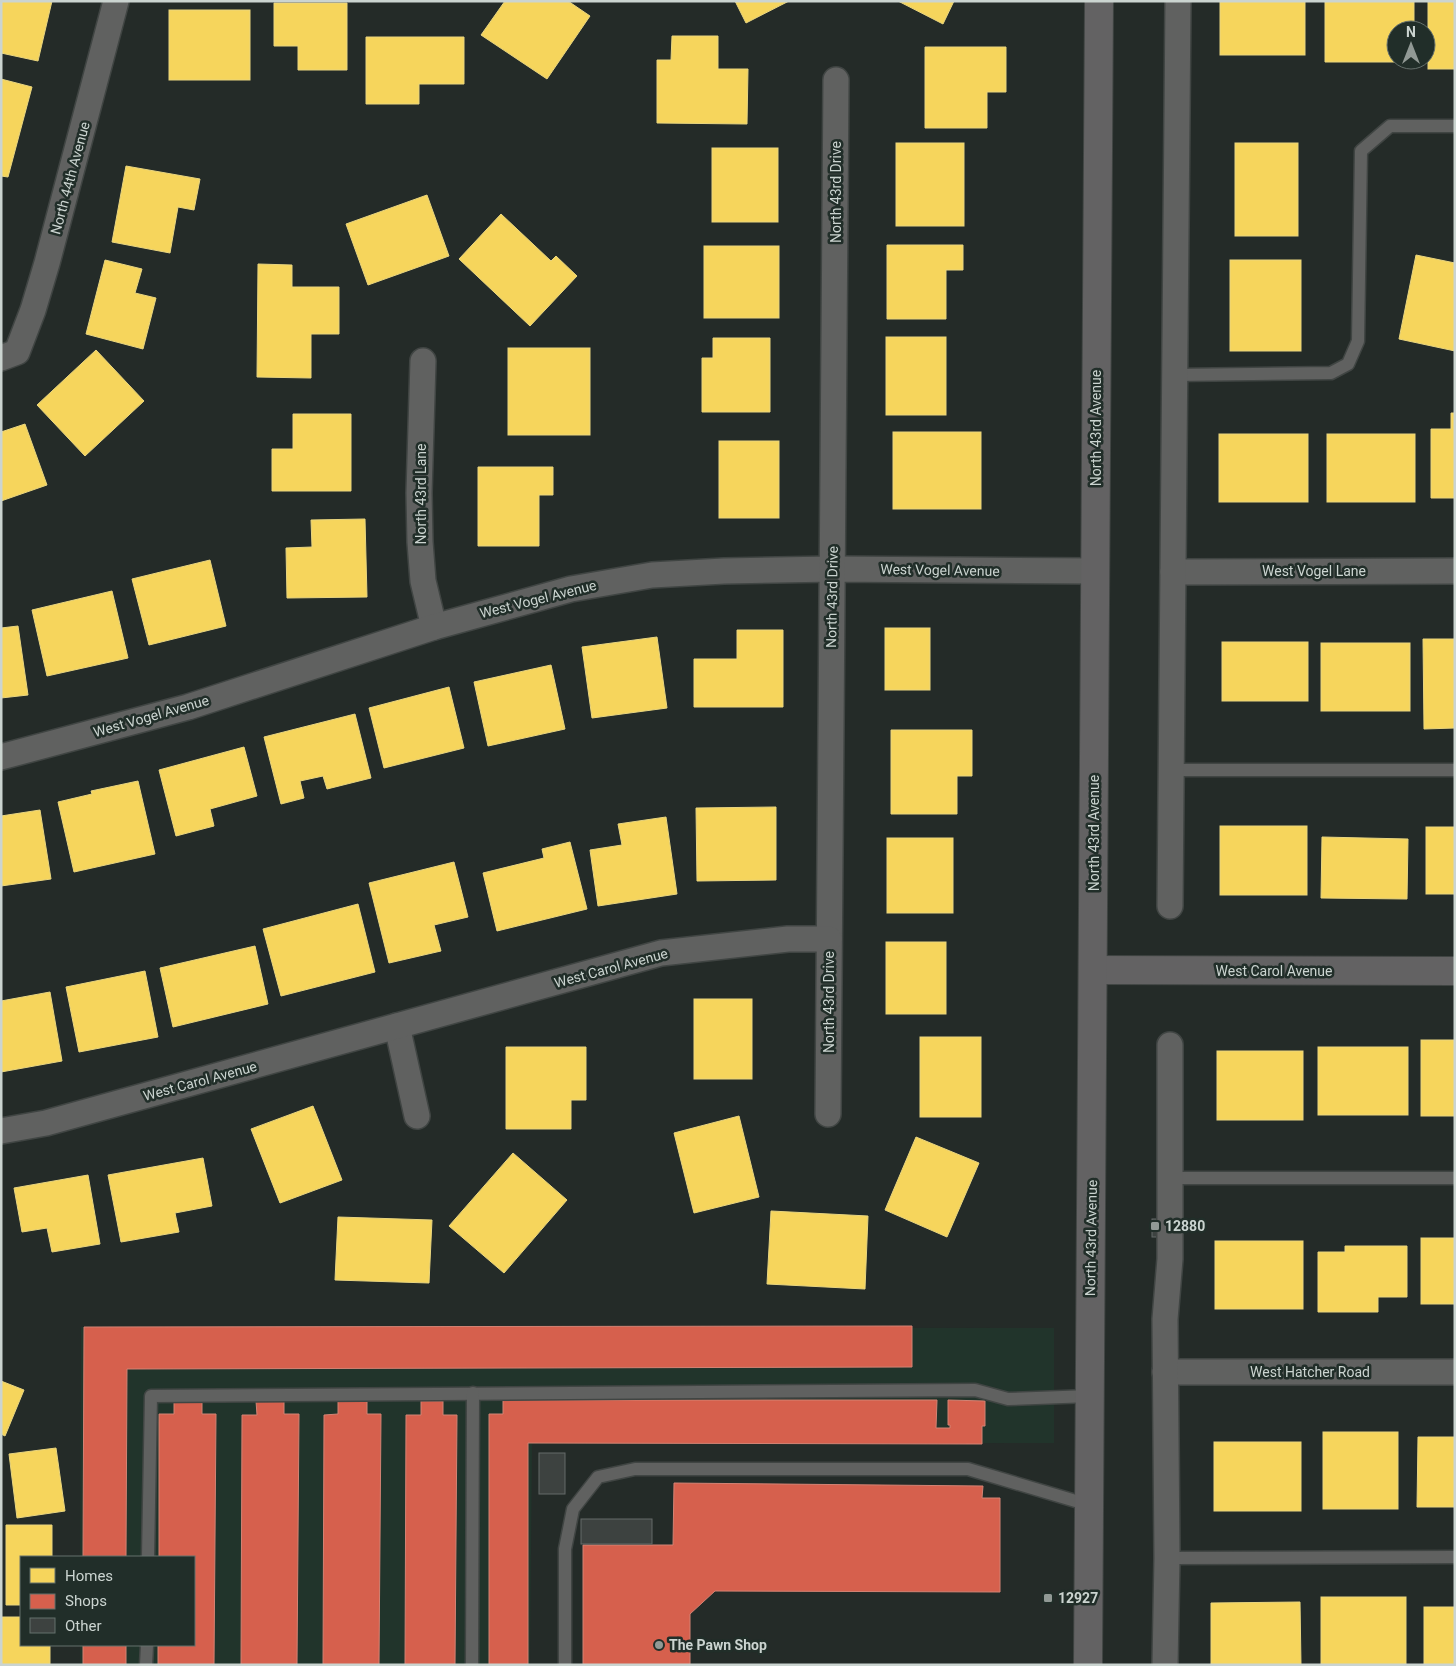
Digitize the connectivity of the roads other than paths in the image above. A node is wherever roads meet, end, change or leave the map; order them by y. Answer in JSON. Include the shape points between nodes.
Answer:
{"nodes":[{"id":1,"x":116,"y":1,"type":"edge"},
{"id":2,"x":1099,"y":1,"type":"edge"},
{"id":3,"x":1178,"y":1,"type":"edge"},
{"id":4,"x":836,"y":80,"type":"dead end"},
{"id":5,"x":1455,"y":126,"type":"edge"},
{"id":6,"x":9,"y":355,"type":"edge"},
{"id":7,"x":423,"y":361,"type":"dead end"},
{"id":8,"x":1176,"y":376,"type":"junction"},
{"id":9,"x":833,"y":569,"type":"junction"},
{"id":10,"x":1095,"y":571,"type":"junction"},
{"id":11,"x":1455,"y":571,"type":"edge"},
{"id":12,"x":1173,"y":572,"type":"junction"},
{"id":13,"x":434,"y":626,"type":"junction"},
{"id":14,"x":1,"y":757,"type":"edge"},
{"id":15,"x":1172,"y":770,"type":"junction"},
{"id":16,"x":1455,"y":770,"type":"edge"},
{"id":17,"x":1170,"y":906,"type":"dead end"},
{"id":18,"x":829,"y":939,"type":"junction"},
{"id":19,"x":1093,"y":970,"type":"junction"},
{"id":20,"x":1455,"y":971,"type":"edge"},
{"id":21,"x":397,"y":1026,"type":"junction"},
{"id":22,"x":1170,"y":1045,"type":"dead end"},
{"id":23,"x":828,"y":1114,"type":"dead end"},
{"id":24,"x":417,"y":1116,"type":"dead end"},
{"id":25,"x":1,"y":1131,"type":"edge"},
{"id":26,"x":1170,"y":1178,"type":"junction"},
{"id":27,"x":1455,"y":1178,"type":"edge"},
{"id":28,"x":1165,"y":1372,"type":"junction"},
{"id":29,"x":1455,"y":1372,"type":"edge"},
{"id":30,"x":473,"y":1393,"type":"junction"},
{"id":31,"x":1090,"y":1396,"type":"junction"},
{"id":32,"x":1089,"y":1505,"type":"junction"},
{"id":33,"x":148,"y":1556,"type":"edge"},
{"id":34,"x":1455,"y":1557,"type":"edge"},
{"id":35,"x":1167,"y":1558,"type":"junction"},
{"id":36,"x":147,"y":1646,"type":"edge"},
{"id":37,"x":146,"y":1665,"type":"edge"},
{"id":38,"x":472,"y":1665,"type":"edge"},
{"id":39,"x":565,"y":1665,"type":"edge"},
{"id":40,"x":1088,"y":1665,"type":"edge"},
{"id":41,"x":1165,"y":1665,"type":"edge"}],
"edges":[{"from":1,"to":6,"type":"street","name":"North 44th Avenue","via":[[33,310]]},
{"from":2,"to":10,"type":"main road","name":"North 43rd Avenue"},
{"from":3,"to":8,"type":"street"},
{"from":4,"to":9,"type":"street","name":"North 43rd Drive"},
{"from":5,"to":8,"type":"lane","via":[[1390,126],[1361,151],[1358,341],[1348,364],[1331,373]]},
{"from":7,"to":13,"type":"street","name":"North 43rd Lane","via":[[420,542],[423,581]]},
{"from":8,"to":12,"type":"street"},
{"from":9,"to":10,"type":"street","name":"West Vogel Avenue"},
{"from":9,"to":13,"type":"street","name":"West Vogel Avenue","via":[[652,576],[571,589]]},
{"from":9,"to":18,"type":"street","name":"North 43rd Drive"},
{"from":10,"to":19,"type":"main road","name":"North 43rd Avenue"},
{"from":11,"to":12,"type":"street","name":"West Vogel Lane"},
{"from":12,"to":15,"type":"street"},
{"from":13,"to":14,"type":"street","name":"West Vogel Avenue","via":[[188,707]]},
{"from":15,"to":16,"type":"lane"},
{"from":15,"to":17,"type":"street"},
{"from":18,"to":21,"type":"street","name":"West Carol Avenue","via":[[788,939],[662,953]]},
{"from":18,"to":23,"type":"street","name":"North 43rd Drive"},
{"from":19,"to":20,"type":"main road","name":"West Carol Avenue"},
{"from":19,"to":31,"type":"main road","name":"North 43rd Avenue"},
{"from":21,"to":24,"type":"street"},
{"from":21,"to":25,"type":"street","name":"West Carol Avenue","via":[[46,1123]]},
{"from":22,"to":26,"type":"street"},
{"from":26,"to":27,"type":"lane"},
{"from":26,"to":28,"type":"street"},
{"from":28,"to":29,"type":"street","name":"West Hatcher Road"},
{"from":28,"to":35,"type":"street"},
{"from":30,"to":31,"type":"lane","via":[[975,1390],[1008,1400]]},
{"from":30,"to":33,"type":"lane","via":[[151,1396]]},
{"from":30,"to":38,"type":"lane"},
{"from":31,"to":32,"type":"main road","name":"North 43rd Avenue"},
{"from":32,"to":39,"type":"lane","via":[[968,1469],[635,1469],[598,1477],[573,1509],[565,1549]]},
{"from":32,"to":40,"type":"main road","name":"North 43rd Avenue"},
{"from":34,"to":35,"type":"lane"},
{"from":35,"to":41,"type":"street"},
{"from":36,"to":37,"type":"lane"}]}
